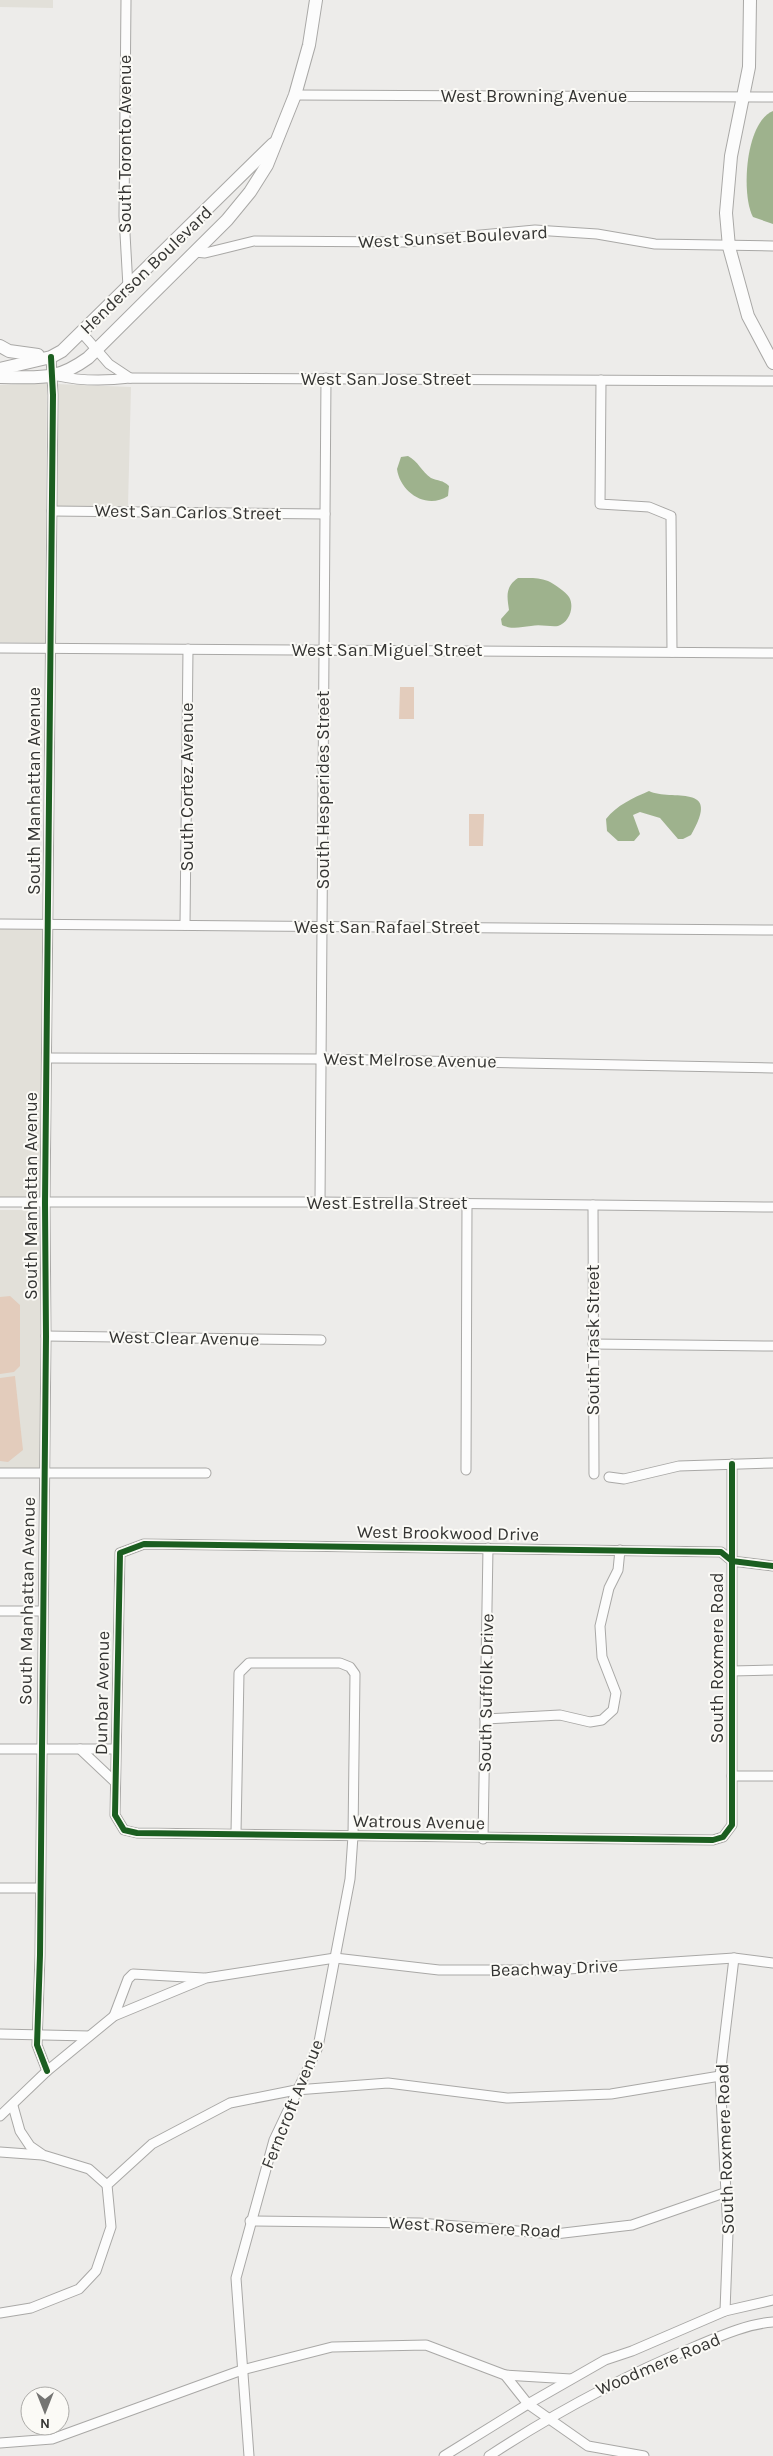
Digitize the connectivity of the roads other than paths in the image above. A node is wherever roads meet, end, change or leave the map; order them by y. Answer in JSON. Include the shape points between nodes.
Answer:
{"nodes":[{"id":1,"x":126,"y":0,"type":"edge"},
{"id":2,"x":316,"y":0,"type":"edge"},
{"id":3,"x":750,"y":0,"type":"edge"},
{"id":4,"x":295,"y":95,"type":"junction"},
{"id":5,"x":773,"y":97,"type":"edge"},
{"id":6,"x":743,"y":98,"type":"junction"},
{"id":7,"x":275,"y":142,"type":"junction"},
{"id":8,"x":180,"y":237,"type":"junction"},
{"id":9,"x":729,"y":246,"type":"junction"},
{"id":10,"x":773,"y":246,"type":"edge"},
{"id":11,"x":194,"y":252,"type":"junction"},
{"id":12,"x":128,"y":287,"type":"junction"},
{"id":13,"x":82,"y":333,"type":"junction"},
{"id":14,"x":0,"y":346,"type":"edge"},
{"id":15,"x":98,"y":350,"type":"junction"},
{"id":16,"x":50,"y":357,"type":"junction"},
{"id":17,"x":773,"y":364,"type":"edge"},
{"id":18,"x":0,"y":369,"type":"edge"},
{"id":19,"x":0,"y":377,"type":"edge"},
{"id":20,"x":55,"y":377,"type":"junction"},
{"id":21,"x":130,"y":378,"type":"junction"},
{"id":22,"x":326,"y":378,"type":"junction"},
{"id":23,"x":602,"y":380,"type":"junction"},
{"id":24,"x":773,"y":381,"type":"edge"},
{"id":25,"x":52,"y":511,"type":"junction"},
{"id":26,"x":325,"y":514,"type":"junction"},
{"id":27,"x":0,"y":648,"type":"edge"},
{"id":28,"x":50,"y":648,"type":"junction"},
{"id":29,"x":188,"y":649,"type":"junction"},
{"id":30,"x":324,"y":650,"type":"junction"},
{"id":31,"x":672,"y":652,"type":"junction"},
{"id":32,"x":773,"y":653,"type":"edge"},
{"id":33,"x":0,"y":924,"type":"edge"},
{"id":34,"x":48,"y":925,"type":"junction"},
{"id":35,"x":185,"y":925,"type":"junction"},
{"id":36,"x":322,"y":926,"type":"junction"},
{"id":37,"x":773,"y":930,"type":"edge"},
{"id":38,"x":47,"y":1058,"type":"junction"},
{"id":39,"x":321,"y":1058,"type":"junction"},
{"id":40,"x":773,"y":1068,"type":"edge"},
{"id":41,"x":0,"y":1202,"type":"edge"},
{"id":42,"x":320,"y":1202,"type":"junction"},
{"id":43,"x":45,"y":1203,"type":"junction"},
{"id":44,"x":467,"y":1204,"type":"junction"},
{"id":45,"x":593,"y":1205,"type":"junction"},
{"id":46,"x":773,"y":1207,"type":"edge"},
{"id":47,"x":46,"y":1336,"type":"junction"},
{"id":48,"x":321,"y":1340,"type":"dead end"},
{"id":49,"x":593,"y":1344,"type":"junction"},
{"id":50,"x":773,"y":1346,"type":"edge"},
{"id":51,"x":773,"y":1462,"type":"edge"},
{"id":52,"x":732,"y":1464,"type":"junction"},
{"id":53,"x":466,"y":1470,"type":"dead end"},
{"id":54,"x":0,"y":1473,"type":"edge"},
{"id":55,"x":44,"y":1473,"type":"junction"},
{"id":56,"x":206,"y":1473,"type":"dead end"},
{"id":57,"x":594,"y":1474,"type":"dead end"},
{"id":58,"x":609,"y":1477,"type":"dead end"},
{"id":59,"x":488,"y":1548,"type":"junction"},
{"id":60,"x":620,"y":1550,"type":"junction"},
{"id":61,"x":120,"y":1553,"type":"joint"},
{"id":62,"x":732,"y":1561,"type":"junction"},
{"id":63,"x":773,"y":1566,"type":"edge"},
{"id":64,"x":0,"y":1611,"type":"edge"},
{"id":65,"x":42,"y":1611,"type":"junction"},
{"id":66,"x":732,"y":1670,"type":"junction"},
{"id":67,"x":773,"y":1670,"type":"edge"},
{"id":68,"x":485,"y":1719,"type":"junction"},
{"id":69,"x":0,"y":1749,"type":"edge"},
{"id":70,"x":41,"y":1749,"type":"junction"},
{"id":71,"x":80,"y":1749,"type":"junction"},
{"id":72,"x":115,"y":1749,"type":"junction"},
{"id":73,"x":732,"y":1776,"type":"junction"},
{"id":74,"x":773,"y":1776,"type":"edge"},
{"id":75,"x":115,"y":1782,"type":"junction"},
{"id":76,"x":124,"y":1830,"type":"joint"},
{"id":77,"x":236,"y":1833,"type":"junction"},
{"id":78,"x":353,"y":1836,"type":"junction"},
{"id":79,"x":483,"y":1838,"type":"junction"},
{"id":80,"x":713,"y":1840,"type":"joint"},
{"id":81,"x":0,"y":1888,"type":"edge"},
{"id":82,"x":40,"y":1888,"type":"junction"},
{"id":83,"x":335,"y":1958,"type":"junction"},
{"id":84,"x":734,"y":1958,"type":"junction"},
{"id":85,"x":773,"y":1963,"type":"edge"},
{"id":86,"x":206,"y":1978,"type":"junction"},
{"id":87,"x":114,"y":2016,"type":"junction"},
{"id":88,"x":0,"y":2034,"type":"edge"},
{"id":89,"x":38,"y":2035,"type":"junction"},
{"id":90,"x":88,"y":2036,"type":"junction"},
{"id":91,"x":47,"y":2071,"type":"junction"},
{"id":92,"x":720,"y":2076,"type":"junction"},
{"id":93,"x":296,"y":2090,"type":"junction"},
{"id":94,"x":13,"y":2106,"type":"junction"},
{"id":95,"x":0,"y":2116,"type":"edge"},
{"id":96,"x":0,"y":2152,"type":"edge"},
{"id":97,"x":42,"y":2155,"type":"junction"},
{"id":98,"x":107,"y":2184,"type":"junction"},
{"id":99,"x":724,"y":2193,"type":"junction"},
{"id":100,"x":250,"y":2221,"type":"junction"},
{"id":101,"x":773,"y":2300,"type":"edge"},
{"id":102,"x":725,"y":2311,"type":"junction"},
{"id":103,"x":0,"y":2313,"type":"edge"},
{"id":104,"x":773,"y":2322,"type":"edge"},
{"id":105,"x":242,"y":2370,"type":"junction"},
{"id":106,"x":505,"y":2375,"type":"junction"},
{"id":107,"x":572,"y":2378,"type":"junction"},
{"id":108,"x":528,"y":2404,"type":"junction"},
{"id":109,"x":547,"y":2418,"type":"junction"},
{"id":110,"x":0,"y":2443,"type":"edge"},
{"id":111,"x":249,"y":2456,"type":"edge"},
{"id":112,"x":444,"y":2456,"type":"edge"},
{"id":113,"x":490,"y":2456,"type":"edge"},
{"id":114,"x":644,"y":2456,"type":"edge"}],
"edges":[{"from":1,"to":12,"type":"street","name":"South Toronto Avenue","via":[[124,216]]},
{"from":2,"to":4,"type":"street","name":"Henderson Boulevard","via":[[309,45]]},
{"from":3,"to":6,"type":"street","via":[[749,67]]},
{"from":4,"to":6,"type":"street","name":"West Browning Avenue"},
{"from":4,"to":7,"type":"street","name":"Henderson Boulevard"},
{"from":5,"to":6,"type":"street","name":"West Browning Avenue"},
{"from":6,"to":9,"type":"street","via":[[728,187]]},
{"from":7,"to":8,"type":"street","name":"Henderson Boulevard"},
{"from":7,"to":11,"type":"street","name":"Henderson Boulevard","via":[[267,165],[250,192]]},
{"from":8,"to":11,"type":"street"},
{"from":8,"to":12,"type":"street","name":"Henderson Boulevard"},
{"from":9,"to":10,"type":"street","name":"West Sunset Boulevard"},
{"from":9,"to":11,"type":"street","name":"West Sunset Boulevard","via":[[655,244],[597,234],[535,230],[405,242],[254,241]]},
{"from":9,"to":17,"type":"street","via":[[748,316]]},
{"from":11,"to":15,"type":"street","name":"Henderson Boulevard"},
{"from":12,"to":13,"type":"street","name":"Henderson Boulevard"},
{"from":13,"to":15,"type":"street"},
{"from":13,"to":16,"type":"street","name":"Henderson Boulevard"},
{"from":14,"to":16,"type":"street","via":[[9,351]]},
{"from":15,"to":20,"type":"street","name":"Henderson Boulevard","via":[[74,369]]},
{"from":15,"to":21,"type":"street","via":[[116,371]]},
{"from":16,"to":18,"type":"street","name":"Henderson Boulevard"},
{"from":16,"to":20,"type":"street","name":"South Manhattan Avenue"},
{"from":19,"to":20,"type":"street","name":"West San Jose Street"},
{"from":20,"to":21,"type":"street","name":"West San Jose Street"},
{"from":20,"to":25,"type":"street","name":"South Manhattan Avenue"},
{"from":21,"to":22,"type":"street","name":"West San Jose Street"},
{"from":22,"to":23,"type":"street","name":"West San Jose Street"},
{"from":22,"to":26,"type":"street","name":"South Hesperides Street"},
{"from":23,"to":24,"type":"street","name":"West San Jose Street"},
{"from":23,"to":31,"type":"street","via":[[600,504],[649,507],[671,516]]},
{"from":25,"to":26,"type":"street","name":"West San Carlos Street"},
{"from":25,"to":28,"type":"street","name":"South Manhattan Avenue"},
{"from":26,"to":30,"type":"street","name":"South Hesperides Street"},
{"from":27,"to":28,"type":"street","name":"West San Miguel Street"},
{"from":28,"to":29,"type":"street","name":"West San Miguel Street"},
{"from":28,"to":34,"type":"street","name":"South Manhattan Avenue"},
{"from":29,"to":30,"type":"street","name":"West San Miguel Street"},
{"from":29,"to":35,"type":"street","name":"South Cortez Avenue"},
{"from":30,"to":31,"type":"street","name":"West San Miguel Street"},
{"from":30,"to":36,"type":"street","name":"South Hesperides Street"},
{"from":31,"to":32,"type":"street","name":"West San Miguel Street"},
{"from":33,"to":34,"type":"street","name":"West San Rafael Street"},
{"from":34,"to":35,"type":"street","name":"West San Rafael Street"},
{"from":34,"to":38,"type":"street","name":"South Manhattan Avenue"},
{"from":35,"to":36,"type":"street","name":"West San Rafael Street"},
{"from":36,"to":37,"type":"street","name":"West San Rafael Street"},
{"from":36,"to":39,"type":"street","name":"South Hesperides Street"},
{"from":38,"to":39,"type":"street","name":"West Melrose Avenue"},
{"from":38,"to":43,"type":"street","name":"South Manhattan Avenue"},
{"from":39,"to":40,"type":"street","name":"West Melrose Avenue"},
{"from":39,"to":42,"type":"street","name":"South Hesperides Street"},
{"from":41,"to":43,"type":"street","name":"West Estrella Street"},
{"from":42,"to":43,"type":"street","name":"West Estrella Street"},
{"from":42,"to":44,"type":"street","name":"West Estrella Street"},
{"from":43,"to":47,"type":"street","name":"South Manhattan Avenue"},
{"from":44,"to":45,"type":"street","name":"West Estrella Street"},
{"from":44,"to":53,"type":"street"},
{"from":45,"to":46,"type":"street","name":"West Estrella Street"},
{"from":45,"to":49,"type":"street","name":"South Trask Street"},
{"from":47,"to":48,"type":"street","name":"West Clear Avenue"},
{"from":47,"to":55,"type":"street","name":"South Manhattan Avenue"},
{"from":49,"to":50,"type":"street"},
{"from":49,"to":57,"type":"street","name":"South Trask Street"},
{"from":51,"to":52,"type":"street"},
{"from":52,"to":58,"type":"street","via":[[679,1466],[624,1479]]},
{"from":52,"to":62,"type":"street","name":"South Roxmere Road"},
{"from":54,"to":55,"type":"street"},
{"from":55,"to":56,"type":"street"},
{"from":55,"to":65,"type":"street","name":"South Manhattan Avenue"},
{"from":59,"to":60,"type":"street","name":"West Brookwood Drive"},
{"from":59,"to":61,"type":"street","name":"West Brookwood Drive","via":[[144,1544]]},
{"from":59,"to":68,"type":"street","name":"South Suffolk Drive"},
{"from":60,"to":62,"type":"street","name":"West Brookwood Drive","via":[[721,1552]]},
{"from":60,"to":68,"type":"street","via":[[618,1570],[609,1588],[600,1626],[602,1657],[616,1693],[614,1710],[602,1720],[590,1722],[560,1715]]},
{"from":61,"to":72,"type":"street","name":"Dunbar Avenue"},
{"from":62,"to":63,"type":"street","name":"West Brookwood Drive"},
{"from":62,"to":66,"type":"street","name":"South Roxmere Road"},
{"from":64,"to":65,"type":"street"},
{"from":65,"to":70,"type":"street","name":"South Manhattan Avenue"},
{"from":66,"to":67,"type":"street","name":"South Roxmere Road"},
{"from":66,"to":73,"type":"street","name":"South Roxmere Road"},
{"from":68,"to":79,"type":"street","name":"South Suffolk Drive"},
{"from":69,"to":70,"type":"street"},
{"from":70,"to":71,"type":"street"},
{"from":70,"to":82,"type":"street","name":"South Manhattan Avenue"},
{"from":71,"to":72,"type":"street"},
{"from":71,"to":75,"type":"street"},
{"from":72,"to":75,"type":"street","name":"Dunbar Avenue"},
{"from":73,"to":74,"type":"street"},
{"from":73,"to":80,"type":"street","name":"South Roxmere Road","via":[[732,1824],[723,1837]]},
{"from":75,"to":76,"type":"street","name":"Dunbar Avenue","via":[[115,1816]]},
{"from":76,"to":77,"type":"street","name":"Watrous Avenue","via":[[137,1833]]},
{"from":77,"to":78,"type":"street","name":"Watrous Avenue"},
{"from":77,"to":78,"type":"street","name":"Ferncroft Avenue","via":[[239,1673],[250,1663],[340,1663],[350,1667],[355,1674]]},
{"from":78,"to":79,"type":"street","name":"Watrous Avenue"},
{"from":78,"to":83,"type":"street","name":"Ferncroft Avenue","via":[[350,1879]]},
{"from":79,"to":80,"type":"street","name":"Watrous Avenue"},
{"from":81,"to":82,"type":"street"},
{"from":82,"to":89,"type":"street","name":"South Manhattan Avenue"},
{"from":83,"to":84,"type":"street","name":"Beachway Drive","via":[[439,1970],[553,1970]]},
{"from":83,"to":86,"type":"street","name":"Beachway Drive"},
{"from":83,"to":93,"type":"street","name":"Ferncroft Avenue","via":[[318,2047]]},
{"from":84,"to":85,"type":"street","name":"Beachway Drive"},
{"from":84,"to":92,"type":"street","name":"South Roxmere Road"},
{"from":86,"to":87,"type":"street"},
{"from":86,"to":87,"type":"street","via":[[133,1974]]},
{"from":87,"to":90,"type":"street"},
{"from":88,"to":89,"type":"street"},
{"from":89,"to":90,"type":"street"},
{"from":89,"to":91,"type":"street","name":"South Manhattan Avenue","via":[[37,2045]]},
{"from":90,"to":91,"type":"street"},
{"from":91,"to":94,"type":"street"},
{"from":92,"to":93,"type":"street","via":[[611,2094],[507,2098],[388,2083]]},
{"from":92,"to":99,"type":"street","name":"South Roxmere Road"},
{"from":93,"to":98,"type":"street","via":[[230,2103],[152,2144]]},
{"from":93,"to":100,"type":"street","name":"Ferncroft Avenue","via":[[274,2140]]},
{"from":94,"to":95,"type":"street"},
{"from":94,"to":97,"type":"street","via":[[24,2139]]},
{"from":96,"to":97,"type":"street"},
{"from":97,"to":98,"type":"street","via":[[89,2170]]},
{"from":98,"to":103,"type":"street","via":[[111,2227],[96,2271],[79,2288],[31,2308]]},
{"from":99,"to":100,"type":"street","name":"West Rosemere Road","via":[[632,2225],[555,2234],[419,2223]]},
{"from":99,"to":102,"type":"street","name":"South Roxmere Road","via":[[728,2232]]},
{"from":100,"to":105,"type":"street","name":"Ferncroft Avenue","via":[[236,2278]]},
{"from":101,"to":102,"type":"street","name":"Woodmere Road"},
{"from":102,"to":107,"type":"street","name":"Woodmere Road","via":[[605,2360]]},
{"from":104,"to":109,"type":"street","name":"Woodmere Road","via":[[717,2338],[661,2360]]},
{"from":105,"to":106,"type":"street","via":[[332,2347],[426,2345]]},
{"from":105,"to":110,"type":"street","via":[[52,2439]]},
{"from":105,"to":111,"type":"street","name":"Ferncroft Avenue"},
{"from":106,"to":107,"type":"street","name":"Woodmere Road"},
{"from":106,"to":108,"type":"street"},
{"from":107,"to":108,"type":"street","name":"Woodmere Road"},
{"from":108,"to":109,"type":"street"},
{"from":108,"to":112,"type":"street","name":"Woodmere Road"},
{"from":109,"to":113,"type":"street","name":"Woodmere Road"},
{"from":109,"to":114,"type":"street","via":[[588,2446]]}]}
